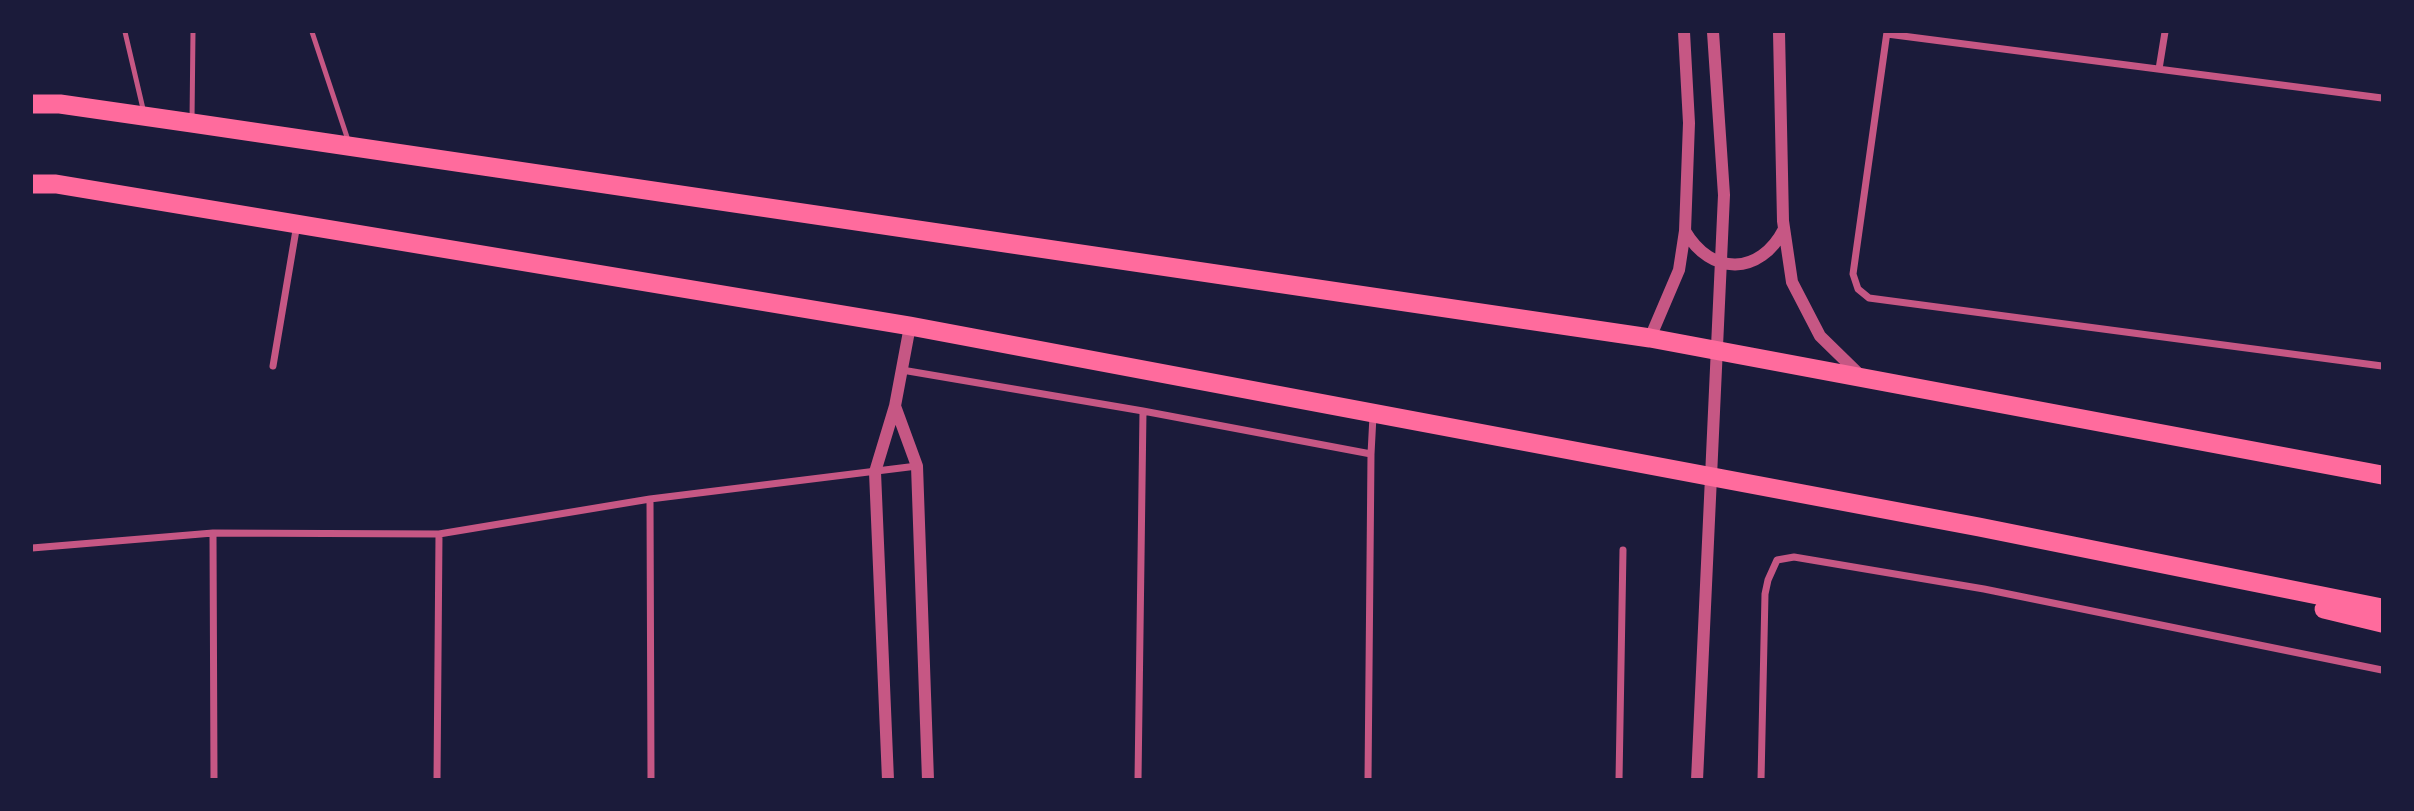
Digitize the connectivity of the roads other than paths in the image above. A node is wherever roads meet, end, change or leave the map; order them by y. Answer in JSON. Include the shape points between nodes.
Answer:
{"nodes":[{"id":1,"x":125,"y":32,"type":"edge"},
{"id":2,"x":193,"y":32,"type":"edge"},
{"id":3,"x":313,"y":32,"type":"edge"},
{"id":4,"x":1684,"y":32,"type":"edge"},
{"id":5,"x":1713,"y":32,"type":"edge"},
{"id":6,"x":1779,"y":32,"type":"edge"},
{"id":7,"x":2165,"y":32,"type":"edge"},
{"id":8,"x":1887,"y":33,"type":"edge"},
{"id":9,"x":2159,"y":69,"type":"junction"},
{"id":10,"x":2382,"y":98,"type":"edge"},
{"id":11,"x":32,"y":104,"type":"edge"},
{"id":12,"x":145,"y":116,"type":"junction"},
{"id":13,"x":192,"y":123,"type":"junction"},
{"id":14,"x":350,"y":146,"type":"junction"},
{"id":15,"x":32,"y":184,"type":"edge"},
{"id":16,"x":297,"y":224,"type":"junction"},
{"id":17,"x":1784,"y":229,"type":"junction"},
{"id":18,"x":1685,"y":231,"type":"junction"},
{"id":19,"x":910,"y":326,"type":"junction"},
{"id":20,"x":1650,"y":338,"type":"junction"},
{"id":21,"x":273,"y":366,"type":"dead end"},
{"id":22,"x":2382,"y":366,"type":"edge"},
{"id":23,"x":902,"y":370,"type":"junction"},
{"id":24,"x":1863,"y":378,"type":"junction"},
{"id":25,"x":894,"y":406,"type":"junction"},
{"id":26,"x":1143,"y":411,"type":"junction"},
{"id":27,"x":1374,"y":414,"type":"junction"},
{"id":28,"x":1371,"y":454,"type":"junction"},
{"id":29,"x":917,"y":466,"type":"junction"},
{"id":30,"x":875,"y":472,"type":"junction"},
{"id":31,"x":2382,"y":475,"type":"edge"},
{"id":32,"x":650,"y":499,"type":"junction"},
{"id":33,"x":1979,"y":527,"type":"junction"},
{"id":34,"x":213,"y":533,"type":"junction"},
{"id":35,"x":439,"y":534,"type":"junction"},
{"id":36,"x":32,"y":548,"type":"edge"},
{"id":37,"x":1623,"y":550,"type":"dead end"},
{"id":38,"x":2382,"y":608,"type":"edge"},
{"id":39,"x":2382,"y":623,"type":"edge"},
{"id":40,"x":2382,"y":670,"type":"edge"},
{"id":41,"x":214,"y":779,"type":"edge"},
{"id":42,"x":437,"y":779,"type":"edge"},
{"id":43,"x":651,"y":779,"type":"edge"},
{"id":44,"x":888,"y":779,"type":"edge"},
{"id":45,"x":928,"y":779,"type":"edge"},
{"id":46,"x":1138,"y":779,"type":"edge"},
{"id":47,"x":1368,"y":779,"type":"edge"},
{"id":48,"x":1619,"y":779,"type":"edge"},
{"id":49,"x":1697,"y":779,"type":"edge"},
{"id":50,"x":1761,"y":779,"type":"edge"}],
"edges":[{"from":1,"to":12,"type":"lane"},
{"from":2,"to":13,"type":"lane"},
{"from":3,"to":14,"type":"lane"},
{"from":4,"to":18,"type":"street","via":[[1689,123]]},
{"from":5,"to":49,"type":"street","via":[[1724,195]]},
{"from":6,"to":17,"type":"street"},
{"from":7,"to":9,"type":"street"},
{"from":8,"to":9,"type":"street"},
{"from":8,"to":22,"type":"street","via":[[1853,274],[1858,289],[1869,298]]},
{"from":9,"to":10,"type":"street"},
{"from":11,"to":12,"type":"highway"},
{"from":12,"to":13,"type":"highway"},
{"from":13,"to":14,"type":"highway"},
{"from":14,"to":20,"type":"highway"},
{"from":15,"to":16,"type":"highway","via":[[57,184]]},
{"from":16,"to":19,"type":"highway"},
{"from":16,"to":21,"type":"street"},
{"from":17,"to":18,"type":"street","via":[[1765,255],[1735,265],[1705,256]]},
{"from":17,"to":24,"type":"street","via":[[1792,282],[1819,336]]},
{"from":18,"to":20,"type":"street","via":[[1679,270]]},
{"from":19,"to":23,"type":"street"},
{"from":19,"to":27,"type":"highway"},
{"from":20,"to":24,"type":"highway"},
{"from":23,"to":25,"type":"street"},
{"from":23,"to":26,"type":"street"},
{"from":24,"to":31,"type":"highway"},
{"from":25,"to":29,"type":"street"},
{"from":25,"to":30,"type":"street"},
{"from":26,"to":28,"type":"street"},
{"from":26,"to":46,"type":"street"},
{"from":27,"to":28,"type":"street"},
{"from":27,"to":33,"type":"highway"},
{"from":28,"to":47,"type":"street"},
{"from":29,"to":30,"type":"street"},
{"from":29,"to":45,"type":"street"},
{"from":30,"to":32,"type":"street"},
{"from":30,"to":44,"type":"street"},
{"from":32,"to":35,"type":"street"},
{"from":32,"to":43,"type":"street"},
{"from":33,"to":38,"type":"highway"},
{"from":33,"to":39,"type":"highway"},
{"from":34,"to":35,"type":"street"},
{"from":34,"to":36,"type":"street"},
{"from":34,"to":41,"type":"street"},
{"from":35,"to":42,"type":"street"},
{"from":37,"to":48,"type":"street"},
{"from":40,"to":50,"type":"street","via":[[1997,591],[1794,557],[1777,560],[1765,594]]}]}
